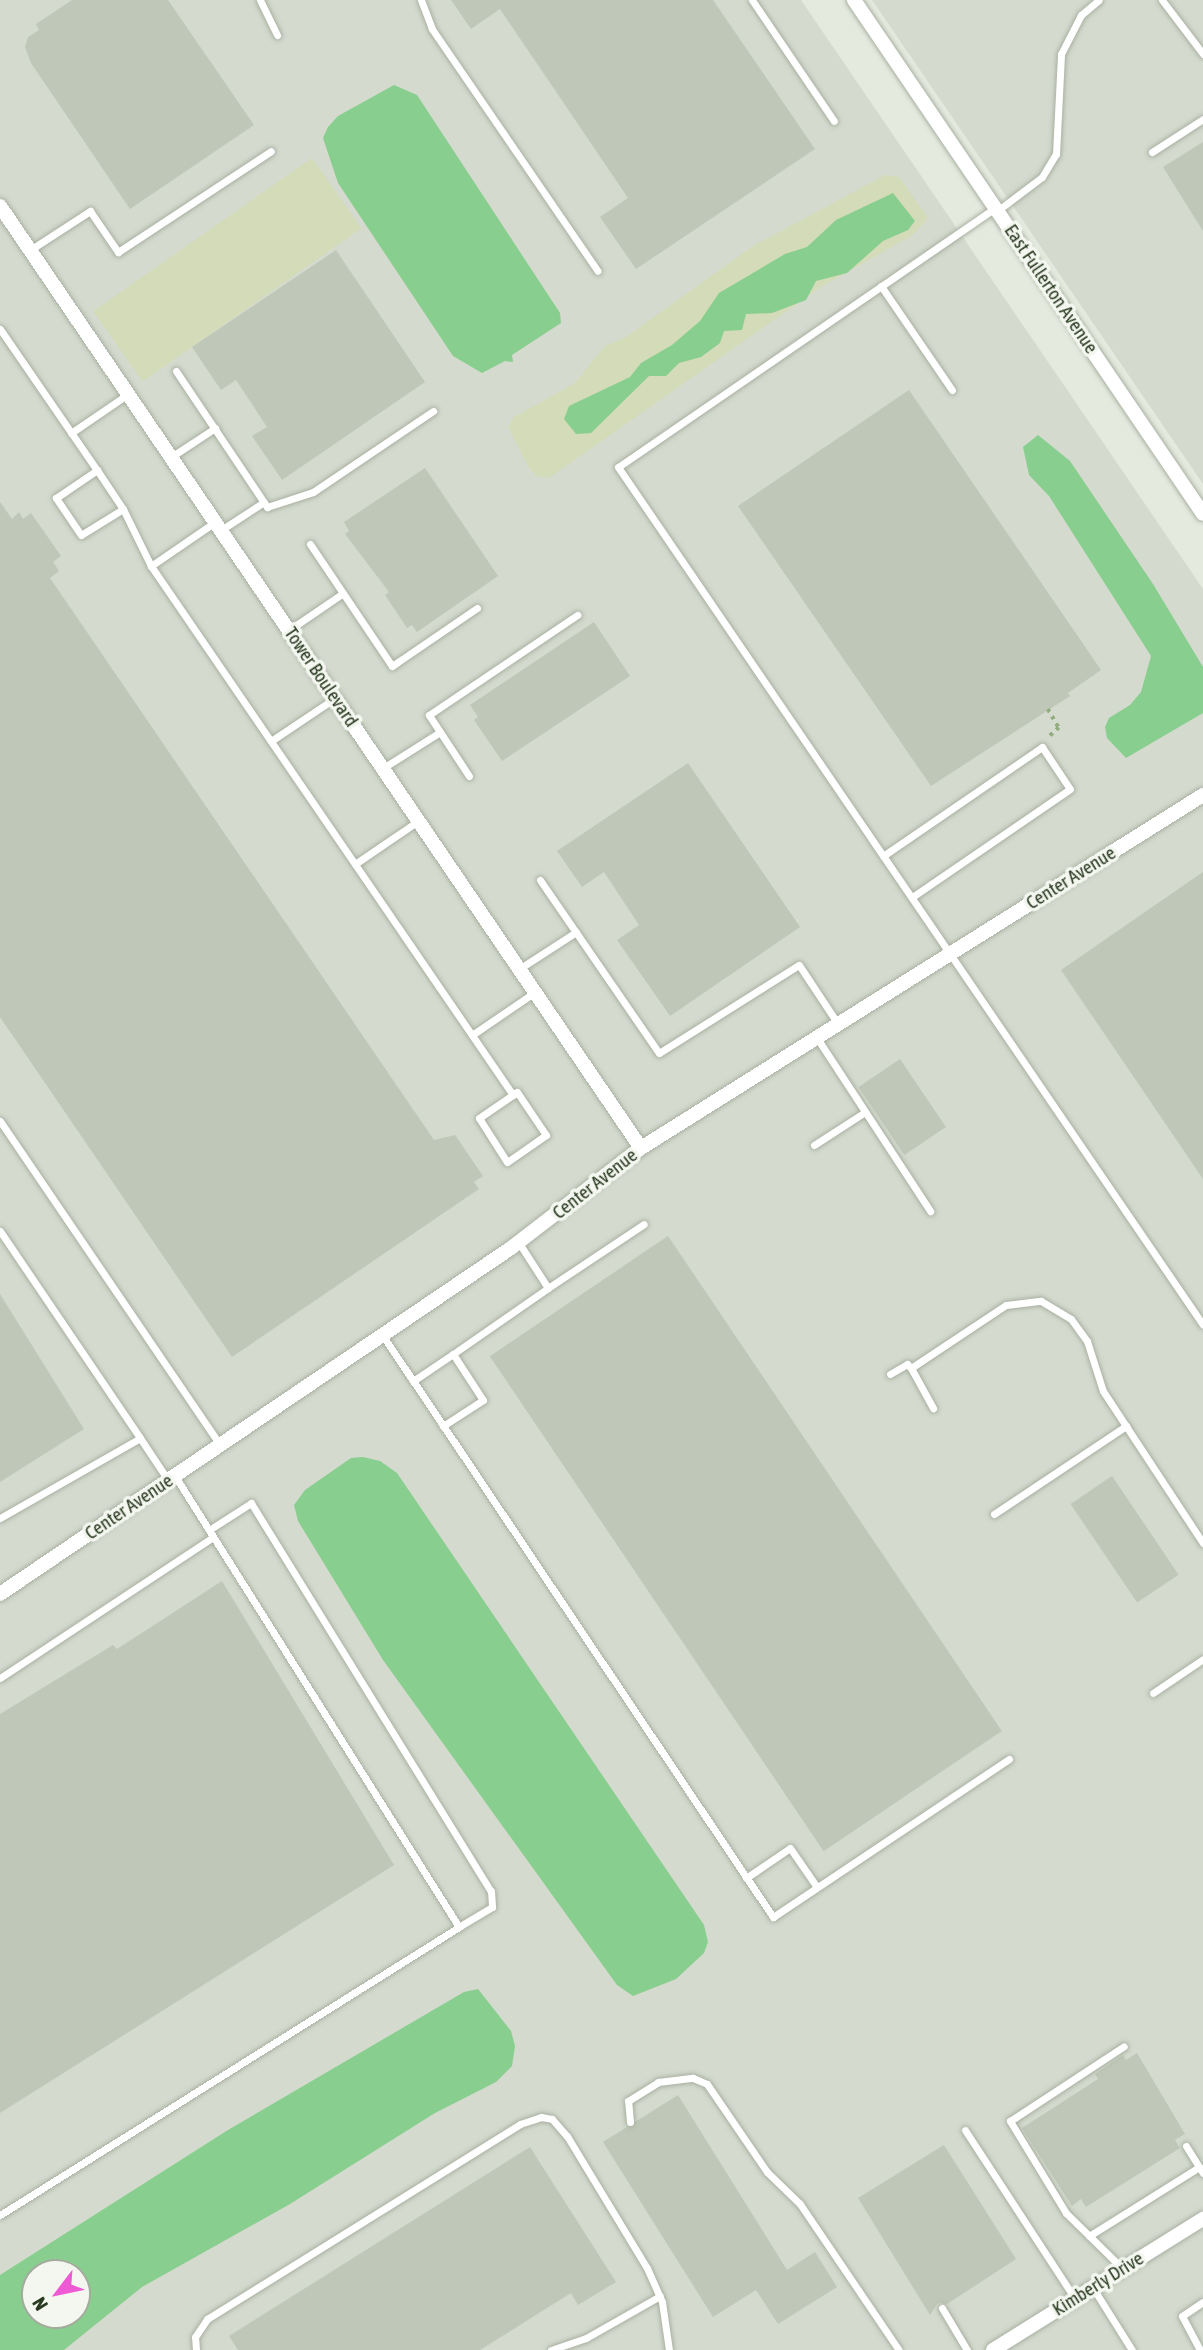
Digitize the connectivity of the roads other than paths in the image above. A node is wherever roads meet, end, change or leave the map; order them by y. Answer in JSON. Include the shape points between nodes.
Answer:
{"nodes":[{"id":1,"x":260,"y":0,"type":"edge"},
{"id":2,"x":421,"y":0,"type":"edge"},
{"id":3,"x":752,"y":0,"type":"edge"},
{"id":4,"x":854,"y":0,"type":"edge"},
{"id":5,"x":1099,"y":0,"type":"edge"},
{"id":6,"x":1163,"y":0,"type":"edge"},
{"id":7,"x":277,"y":35,"type":"dead end"},
{"id":8,"x":1203,"y":54,"type":"edge"},
{"id":9,"x":1203,"y":119,"type":"edge"},
{"id":10,"x":834,"y":121,"type":"dead end"},
{"id":11,"x":271,"y":151,"type":"dead end"},
{"id":12,"x":1152,"y":152,"type":"dead end"},
{"id":13,"x":0,"y":206,"type":"edge"},
{"id":14,"x":996,"y":209,"type":"junction"},
{"id":15,"x":30,"y":250,"type":"junction"},
{"id":16,"x":598,"y":271,"type":"dead end"},
{"id":17,"x":881,"y":286,"type":"junction"},
{"id":18,"x":0,"y":329,"type":"edge"},
{"id":19,"x":176,"y":371,"type":"dead end"},
{"id":20,"x":952,"y":390,"type":"dead end"},
{"id":21,"x":128,"y":394,"type":"junction"},
{"id":22,"x":433,"y":411,"type":"dead end"},
{"id":23,"x":215,"y":428,"type":"junction"},
{"id":24,"x":71,"y":433,"type":"junction"},
{"id":25,"x":171,"y":457,"type":"junction"},
{"id":26,"x":97,"y":471,"type":"junction"},
{"id":27,"x":264,"y":502,"type":"junction"},
{"id":28,"x":123,"y":509,"type":"junction"},
{"id":29,"x":1203,"y":514,"type":"edge"},
{"id":30,"x":218,"y":526,"type":"junction"},
{"id":31,"x":310,"y":544,"type":"dead end"},
{"id":32,"x":150,"y":566,"type":"junction"},
{"id":33,"x":343,"y":593,"type":"junction"},
{"id":34,"x":477,"y":608,"type":"dead end"},
{"id":35,"x":577,"y":615,"type":"dead end"},
{"id":36,"x":289,"y":630,"type":"junction"},
{"id":37,"x":335,"y":698,"type":"junction"},
{"id":38,"x":440,"y":732,"type":"junction"},
{"id":39,"x":271,"y":741,"type":"junction"},
{"id":40,"x":383,"y":768,"type":"junction"},
{"id":41,"x":469,"y":776,"type":"dead end"},
{"id":42,"x":1203,"y":795,"type":"edge"},
{"id":43,"x":418,"y":820,"type":"junction"},
{"id":44,"x":883,"y":856,"type":"junction"},
{"id":45,"x":355,"y":864,"type":"junction"},
{"id":46,"x":540,"y":880,"type":"dead end"},
{"id":47,"x":912,"y":897,"type":"junction"},
{"id":48,"x":576,"y":932,"type":"junction"},
{"id":49,"x":950,"y":954,"type":"junction"},
{"id":50,"x":519,"y":969,"type":"junction"},
{"id":51,"x":535,"y":992,"type":"junction"},
{"id":52,"x":838,"y":1024,"type":"junction"},
{"id":53,"x":472,"y":1035,"type":"junction"},
{"id":54,"x":817,"y":1038,"type":"junction"},
{"id":55,"x":513,"y":1095,"type":"junction"},
{"id":56,"x":865,"y":1112,"type":"junction"},
{"id":57,"x":0,"y":1121,"type":"edge"},
{"id":58,"x":814,"y":1145,"type":"dead end"},
{"id":59,"x":641,"y":1148,"type":"junction"},
{"id":60,"x":930,"y":1211,"type":"dead end"},
{"id":61,"x":644,"y":1224,"type":"dead end"},
{"id":62,"x":0,"y":1231,"type":"edge"},
{"id":63,"x":519,"y":1243,"type":"junction"},
{"id":64,"x":548,"y":1288,"type":"junction"},
{"id":65,"x":1203,"y":1325,"type":"edge"},
{"id":66,"x":383,"y":1336,"type":"junction"},
{"id":67,"x":453,"y":1354,"type":"junction"},
{"id":68,"x":911,"y":1368,"type":"junction"},
{"id":69,"x":890,"y":1374,"type":"dead end"},
{"id":70,"x":413,"y":1381,"type":"junction"},
{"id":71,"x":933,"y":1408,"type":"dead end"},
{"id":72,"x":443,"y":1426,"type":"junction"},
{"id":73,"x":1126,"y":1426,"type":"junction"},
{"id":74,"x":140,"y":1438,"type":"junction"},
{"id":75,"x":220,"y":1446,"type":"junction"},
{"id":76,"x":171,"y":1478,"type":"junction"},
{"id":77,"x":994,"y":1514,"type":"dead end"},
{"id":78,"x":0,"y":1518,"type":"edge"},
{"id":79,"x":211,"y":1534,"type":"junction"},
{"id":80,"x":1203,"y":1543,"type":"edge"},
{"id":81,"x":0,"y":1594,"type":"edge"},
{"id":82,"x":1203,"y":1659,"type":"edge"},
{"id":83,"x":0,"y":1678,"type":"edge"},
{"id":84,"x":1153,"y":1693,"type":"dead end"},
{"id":85,"x":1009,"y":1759,"type":"dead end"},
{"id":86,"x":746,"y":1878,"type":"junction"},
{"id":87,"x":817,"y":1887,"type":"junction"},
{"id":88,"x":459,"y":1927,"type":"junction"},
{"id":89,"x":1124,"y":2046,"type":"dead end"},
{"id":90,"x":630,"y":2122,"type":"dead end"},
{"id":91,"x":965,"y":2130,"type":"dead end"},
{"id":92,"x":1186,"y":2146,"type":"dead end"},
{"id":93,"x":1201,"y":2170,"type":"edge"},
{"id":94,"x":0,"y":2215,"type":"edge"},
{"id":95,"x":1203,"y":2219,"type":"edge"},
{"id":96,"x":1088,"y":2236,"type":"junction"},
{"id":97,"x":1123,"y":2269,"type":"junction"},
{"id":98,"x":1093,"y":2288,"type":"junction"},
{"id":99,"x":660,"y":2296,"type":"junction"},
{"id":100,"x":1074,"y":2299,"type":"junction"},
{"id":101,"x":1203,"y":2302,"type":"edge"},
{"id":102,"x":942,"y":2308,"type":"dead end"},
{"id":103,"x":196,"y":2350,"type":"edge"},
{"id":104,"x":551,"y":2350,"type":"edge"},
{"id":105,"x":669,"y":2350,"type":"edge"},
{"id":106,"x":899,"y":2350,"type":"edge"},
{"id":107,"x":967,"y":2350,"type":"edge"},
{"id":108,"x":993,"y":2350,"type":"edge"},
{"id":109,"x":1132,"y":2350,"type":"edge"},
{"id":110,"x":1200,"y":2350,"type":"edge"}],
"edges":[{"from":1,"to":7,"type":"lane"},
{"from":2,"to":16,"type":"lane","via":[[432,29]]},
{"from":3,"to":10,"type":"lane"},
{"from":4,"to":14,"type":"street","name":"East Fullerton Avenue"},
{"from":5,"to":14,"type":"lane","via":[[1081,15],[1061,54],[1056,153],[1042,177]]},
{"from":6,"to":8,"type":"lane"},
{"from":9,"to":12,"type":"lane"},
{"from":11,"to":15,"type":"lane","via":[[118,252],[90,211]]},
{"from":13,"to":15,"type":"street","name":"Tower Boulevard"},
{"from":14,"to":17,"type":"lane"},
{"from":14,"to":29,"type":"street","name":"East Fullerton Avenue"},
{"from":15,"to":21,"type":"street","name":"Tower Boulevard"},
{"from":17,"to":20,"type":"lane"},
{"from":17,"to":44,"type":"lane","via":[[618,467]]},
{"from":18,"to":24,"type":"lane"},
{"from":19,"to":23,"type":"lane"},
{"from":21,"to":24,"type":"lane"},
{"from":21,"to":25,"type":"street","name":"Tower Boulevard"},
{"from":22,"to":27,"type":"lane","via":[[313,492],[279,506],[267,507]]},
{"from":23,"to":25,"type":"lane"},
{"from":23,"to":27,"type":"lane"},
{"from":24,"to":26,"type":"lane"},
{"from":25,"to":30,"type":"street","name":"Tower Boulevard"},
{"from":26,"to":28,"type":"lane"},
{"from":26,"to":28,"type":"lane","via":[[56,498],[81,535]]},
{"from":27,"to":30,"type":"lane"},
{"from":28,"to":32,"type":"lane"},
{"from":30,"to":32,"type":"lane"},
{"from":30,"to":36,"type":"street","name":"Tower Boulevard"},
{"from":31,"to":33,"type":"lane"},
{"from":32,"to":39,"type":"lane"},
{"from":33,"to":34,"type":"lane","via":[[392,666]]},
{"from":33,"to":36,"type":"lane"},
{"from":35,"to":38,"type":"lane","via":[[429,715]]},
{"from":36,"to":37,"type":"street","name":"Tower Boulevard"},
{"from":37,"to":39,"type":"lane"},
{"from":37,"to":40,"type":"street","name":"Tower Boulevard"},
{"from":38,"to":40,"type":"lane"},
{"from":38,"to":41,"type":"lane"},
{"from":39,"to":45,"type":"lane"},
{"from":40,"to":43,"type":"street","name":"Tower Boulevard"},
{"from":42,"to":49,"type":"street","name":"Center Avenue"},
{"from":43,"to":45,"type":"lane"},
{"from":43,"to":50,"type":"street","name":"Tower Boulevard"},
{"from":44,"to":47,"type":"lane"},
{"from":44,"to":47,"type":"lane","via":[[1042,747],[1070,789]]},
{"from":45,"to":53,"type":"lane"},
{"from":46,"to":48,"type":"lane"},
{"from":47,"to":49,"type":"lane"},
{"from":48,"to":50,"type":"lane"},
{"from":48,"to":52,"type":"lane","via":[[659,1053],[799,965]]},
{"from":49,"to":52,"type":"street","name":"Center Avenue"},
{"from":49,"to":65,"type":"lane"},
{"from":50,"to":51,"type":"street","name":"Tower Boulevard"},
{"from":51,"to":53,"type":"lane"},
{"from":51,"to":59,"type":"street","name":"Tower Boulevard"},
{"from":52,"to":54,"type":"street","name":"Center Avenue"},
{"from":53,"to":55,"type":"lane"},
{"from":54,"to":56,"type":"lane"},
{"from":54,"to":59,"type":"street","name":"Center Avenue"},
{"from":55,"to":55,"type":"lane","via":[[517,1091],[546,1135],[507,1162],[479,1118]]},
{"from":56,"to":58,"type":"lane"},
{"from":56,"to":60,"type":"lane"},
{"from":57,"to":75,"type":"lane"},
{"from":59,"to":63,"type":"street","name":"Center Avenue"},
{"from":61,"to":64,"type":"lane"},
{"from":62,"to":74,"type":"lane"},
{"from":63,"to":64,"type":"lane"},
{"from":63,"to":66,"type":"street","name":"Center Avenue"},
{"from":64,"to":67,"type":"lane"},
{"from":66,"to":70,"type":"lane"},
{"from":66,"to":75,"type":"street","name":"Center Avenue"},
{"from":67,"to":70,"type":"lane"},
{"from":67,"to":72,"type":"lane","via":[[483,1400]]},
{"from":68,"to":69,"type":"lane","via":[[907,1364]]},
{"from":68,"to":71,"type":"lane"},
{"from":68,"to":73,"type":"lane","via":[[1006,1305],[1041,1301],[1071,1319],[1087,1341],[1103,1391]]},
{"from":70,"to":72,"type":"lane"},
{"from":72,"to":86,"type":"lane"},
{"from":73,"to":77,"type":"lane"},
{"from":73,"to":80,"type":"lane"},
{"from":74,"to":76,"type":"lane"},
{"from":74,"to":78,"type":"lane"},
{"from":75,"to":76,"type":"street","name":"Center Avenue"},
{"from":76,"to":79,"type":"lane"},
{"from":76,"to":81,"type":"street","name":"Center Avenue"},
{"from":79,"to":83,"type":"lane"},
{"from":79,"to":88,"type":"lane"},
{"from":79,"to":88,"type":"lane","via":[[251,1503],[491,1891],[492,1908]]},
{"from":82,"to":84,"type":"lane"},
{"from":85,"to":87,"type":"lane"},
{"from":86,"to":87,"type":"lane","via":[[773,1917]]},
{"from":86,"to":87,"type":"lane","via":[[790,1848]]},
{"from":88,"to":94,"type":"lane"},
{"from":89,"to":96,"type":"lane","via":[[1010,2121],[1066,2213]]},
{"from":90,"to":106,"type":"lane","via":[[628,2101],[659,2082],[693,2078],[707,2084],[767,2172],[800,2204]]},
{"from":91,"to":100,"type":"lane"},
{"from":92,"to":93,"type":"lane"},
{"from":93,"to":96,"type":"lane"},
{"from":95,"to":97,"type":"street","name":"Kimberly Drive"},
{"from":96,"to":97,"type":"lane"},
{"from":97,"to":98,"type":"street","name":"Kimberly Drive"},
{"from":98,"to":100,"type":"street","name":"Kimberly Drive"},
{"from":98,"to":109,"type":"lane"},
{"from":99,"to":103,"type":"lane","via":[[567,2136],[552,2119],[541,2117],[520,2124],[208,2319],[195,2337]]},
{"from":99,"to":104,"type":"lane","via":[[586,2338]]},
{"from":99,"to":105,"type":"lane"},
{"from":100,"to":108,"type":"street","name":"Kimberly Drive"},
{"from":101,"to":110,"type":"lane","via":[[1182,2316]]},
{"from":102,"to":107,"type":"lane"}]}
